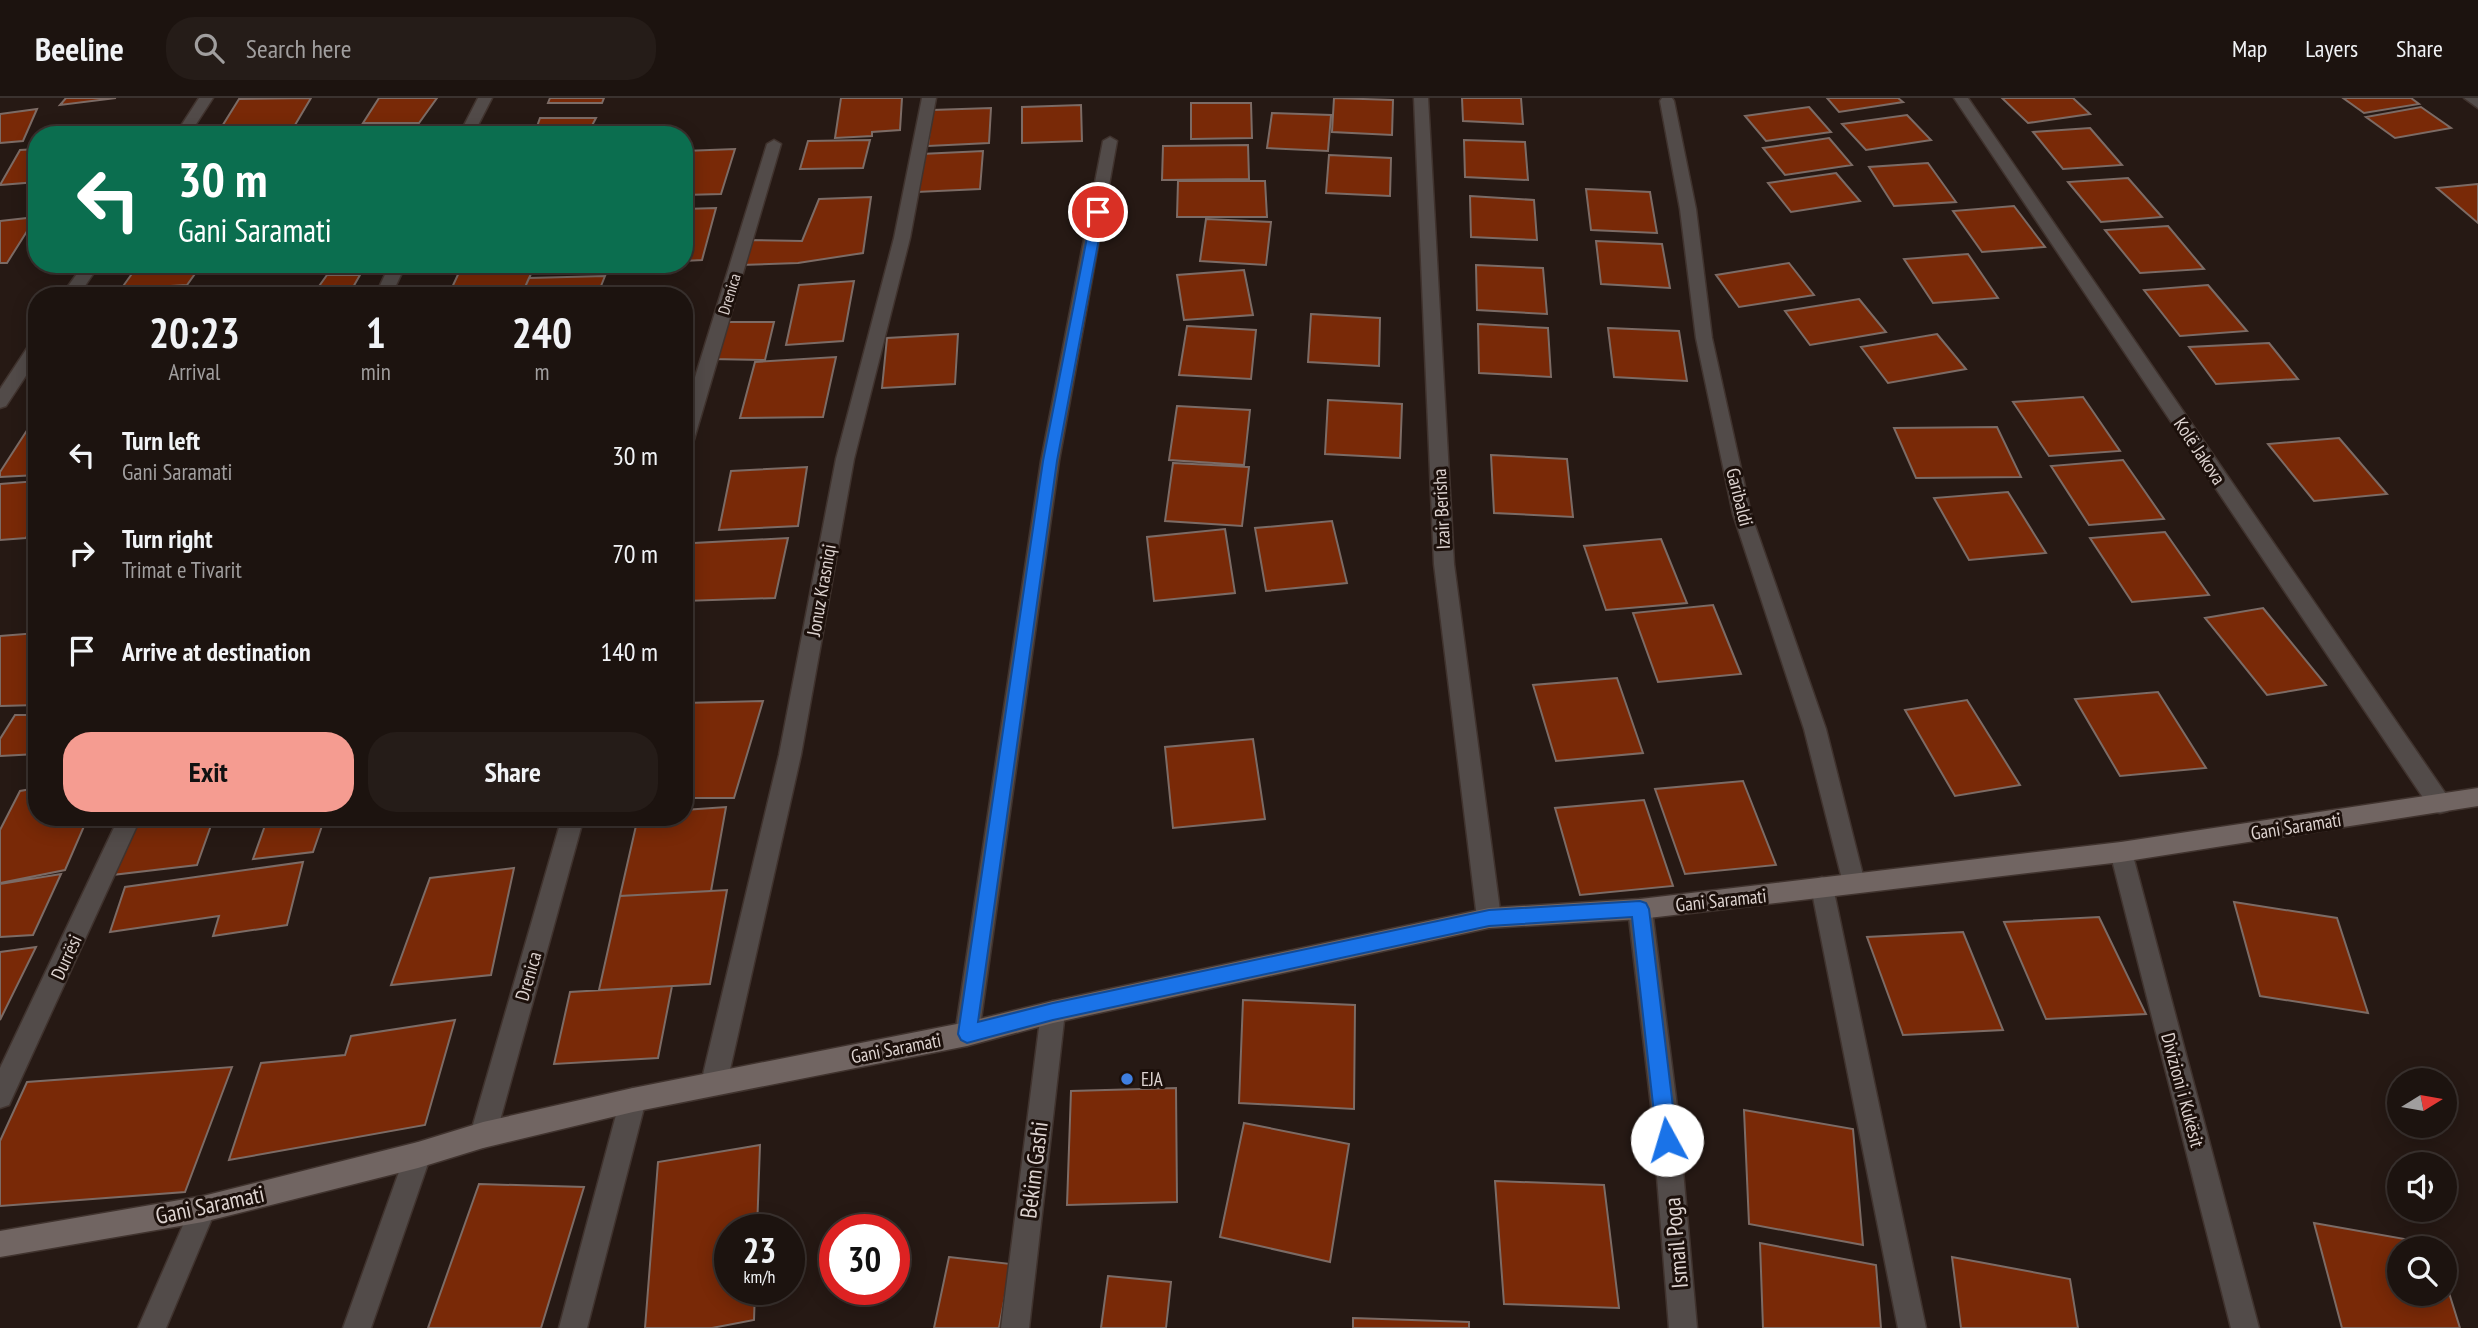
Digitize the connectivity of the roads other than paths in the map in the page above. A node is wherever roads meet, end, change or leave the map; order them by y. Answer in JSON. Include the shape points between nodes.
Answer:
{"nodes":[{"id":1,"x":206,"y":98,"type":"edge"},
{"id":2,"x":485,"y":98,"type":"edge"},
{"id":3,"x":929,"y":98,"type":"edge"},
{"id":4,"x":1421,"y":98,"type":"edge"},
{"id":5,"x":1961,"y":98,"type":"edge"},
{"id":6,"x":2471,"y":98,"type":"edge"},
{"id":7,"x":1667,"y":101,"type":"dead end"},
{"id":8,"x":2478,"y":104,"type":"edge"},
{"id":9,"x":188,"y":126,"type":"edge"},
{"id":10,"x":471,"y":126,"type":"edge"},
{"id":11,"x":1110,"y":141,"type":"dead end"},
{"id":12,"x":774,"y":144,"type":"dead end"},
{"id":13,"x":28,"y":360,"type":"edge"},
{"id":14,"x":0,"y":402,"type":"edge"},
{"id":15,"x":693,"y":413,"type":"edge"},
{"id":16,"x":2478,"y":797,"type":"edge"},
{"id":17,"x":2440,"y":804,"type":"junction"},
{"id":18,"x":127,"y":826,"type":"edge"},
{"id":19,"x":570,"y":826,"type":"edge"},
{"id":20,"x":2121,"y":852,"type":"junction"},
{"id":21,"x":1854,"y":883,"type":"junction"},
{"id":22,"x":1822,"y":887,"type":"junction"},
{"id":23,"x":1640,"y":909,"type":"junction"},
{"id":24,"x":1489,"y":918,"type":"junction"},
{"id":25,"x":1053,"y":1012,"type":"junction"},
{"id":26,"x":967,"y":1034,"type":"junction"},
{"id":27,"x":714,"y":1083,"type":"junction"},
{"id":28,"x":0,"y":1096,"type":"edge"},
{"id":29,"x":633,"y":1100,"type":"junction"},
{"id":30,"x":483,"y":1135,"type":"junction"},
{"id":31,"x":418,"y":1156,"type":"junction"},
{"id":32,"x":203,"y":1209,"type":"junction"},
{"id":33,"x":0,"y":1244,"type":"edge"},
{"id":34,"x":152,"y":1328,"type":"edge"},
{"id":35,"x":357,"y":1328,"type":"edge"},
{"id":36,"x":573,"y":1328,"type":"edge"},
{"id":37,"x":1015,"y":1328,"type":"edge"},
{"id":38,"x":1683,"y":1328,"type":"edge"},
{"id":39,"x":1912,"y":1328,"type":"edge"},
{"id":40,"x":2245,"y":1328,"type":"edge"}],
"edges":[{"from":1,"to":9,"type":"street"},
{"from":2,"to":10,"type":"street"},
{"from":3,"to":27,"type":"street","name":"Jonuz Krasniqi","via":[[902,239],[845,459],[790,755]]},
{"from":4,"to":24,"type":"street","name":"Izair Berisha","via":[[1444,564]]},
{"from":5,"to":17,"type":"street","name":"Kolë Jakova"},
{"from":6,"to":8,"type":"street"},
{"from":7,"to":21,"type":"street","name":"Garibaldi","via":[[1688,209],[1703,338],[1742,514],[1815,729]]},
{"from":11,"to":26,"type":"street","via":[[1050,461]]},
{"from":12,"to":15,"type":"street","name":"Drenica"},
{"from":13,"to":14,"type":"street"},
{"from":16,"to":17,"type":"street","name":"Gani Saramati"},
{"from":17,"to":20,"type":"street","name":"Gani Saramati"},
{"from":18,"to":28,"type":"street","name":"Durrësi"},
{"from":19,"to":30,"type":"street","name":"Drenica"},
{"from":20,"to":21,"type":"street","name":"Gani Saramati"},
{"from":20,"to":40,"type":"street","name":"Divizioni i Kukësit"},
{"from":21,"to":22,"type":"street","name":"Gani Saramati"},
{"from":22,"to":23,"type":"street","name":"Gani Saramati"},
{"from":22,"to":39,"type":"street"},
{"from":23,"to":24,"type":"street","name":"Gani Saramati"},
{"from":23,"to":38,"type":"street","name":"Ismail Poga","via":[[1665,1114]]},
{"from":24,"to":25,"type":"street","name":"Gani Saramati"},
{"from":25,"to":26,"type":"street","name":"Gani Saramati"},
{"from":25,"to":37,"type":"street","name":"Bekim Gashi"},
{"from":26,"to":27,"type":"street","name":"Gani Saramati"},
{"from":27,"to":29,"type":"street","name":"Gani Saramati"},
{"from":29,"to":30,"type":"street","name":"Gani Saramati"},
{"from":29,"to":36,"type":"street"},
{"from":30,"to":31,"type":"street","name":"Gani Saramati"},
{"from":31,"to":32,"type":"street","name":"Gani Saramati"},
{"from":31,"to":35,"type":"street"},
{"from":32,"to":33,"type":"street","name":"Gani Saramati"},
{"from":32,"to":34,"type":"street"}]}
